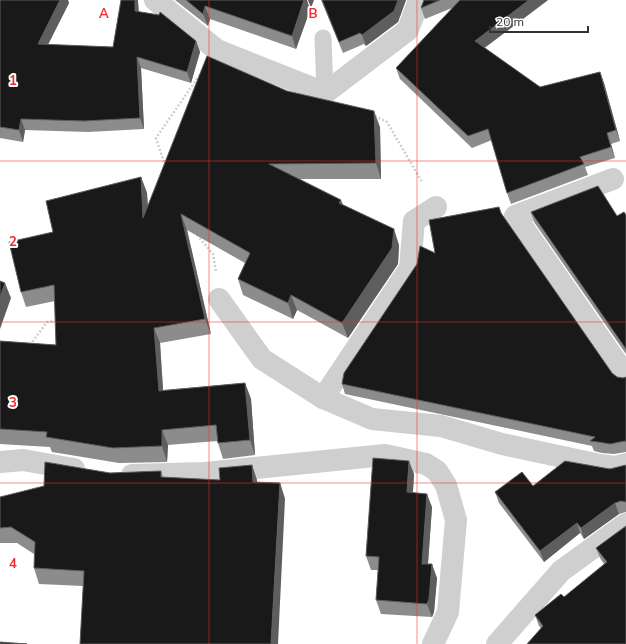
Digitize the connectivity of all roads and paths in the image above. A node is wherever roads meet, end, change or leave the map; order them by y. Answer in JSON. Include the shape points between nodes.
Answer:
{"nodes":[{"id":1,"x":155,"y":0,"type":"edge"},
{"id":2,"x":420,"y":0,"type":"edge"},
{"id":3,"x":323,"y":38,"type":"dead end"},
{"id":4,"x":217,"y":50,"type":"junction"},
{"id":5,"x":325,"y":93,"type":"junction"},
{"id":6,"x":373,"y":115,"type":"edge"},
{"id":7,"x":167,"y":173,"type":"edge"},
{"id":8,"x":613,"y":180,"type":"dead end"},
{"id":9,"x":436,"y":207,"type":"joint"},
{"id":10,"x":195,"y":232,"type":"edge"},
{"id":11,"x":219,"y":299,"type":"joint"},
{"id":12,"x":62,"y":320,"type":"edge"},
{"id":13,"x":23,"y":344,"type":"edge"},
{"id":14,"x":626,"y":376,"type":"edge"},
{"id":15,"x":323,"y":398,"type":"junction"},
{"id":16,"x":0,"y":462,"type":"edge"},
{"id":17,"x":626,"y":464,"type":"edge"},
{"id":18,"x":90,"y":472,"type":"edge"},
{"id":19,"x":111,"y":475,"type":"edge"},
{"id":20,"x":626,"y":524,"type":"edge"},
{"id":21,"x":433,"y":644,"type":"edge"},
{"id":22,"x":497,"y":644,"type":"edge"}],
"edges":[{"from":1,"to":4,"type":"street"},
{"from":2,"to":5,"type":"street","via":[[408,30]]},
{"from":3,"to":5,"type":"lane"},
{"from":4,"to":5,"type":"street"},
{"from":4,"to":7,"type":"path","via":[[156,138]]},
{"from":6,"to":9,"type":"path","via":[[387,122]]},
{"from":8,"to":14,"type":"street","via":[[516,216]]},
{"from":9,"to":15,"type":"street","via":[[414,221],[410,268]]},
{"from":10,"to":11,"type":"path","via":[[213,254]]},
{"from":11,"to":15,"type":"street","via":[[262,358]]},
{"from":12,"to":13,"type":"path","via":[[47,322],[30,345]]},
{"from":15,"to":17,"type":"street","via":[[372,420],[441,426],[502,444],[600,465],[615,467]]},
{"from":16,"to":18,"type":"street","via":[[23,460]]},
{"from":19,"to":21,"type":"street","via":[[205,473],[386,455],[426,464],[437,471],[446,485],[456,520],[448,612]]},
{"from":20,"to":22,"type":"street","via":[[562,571]]}]}
